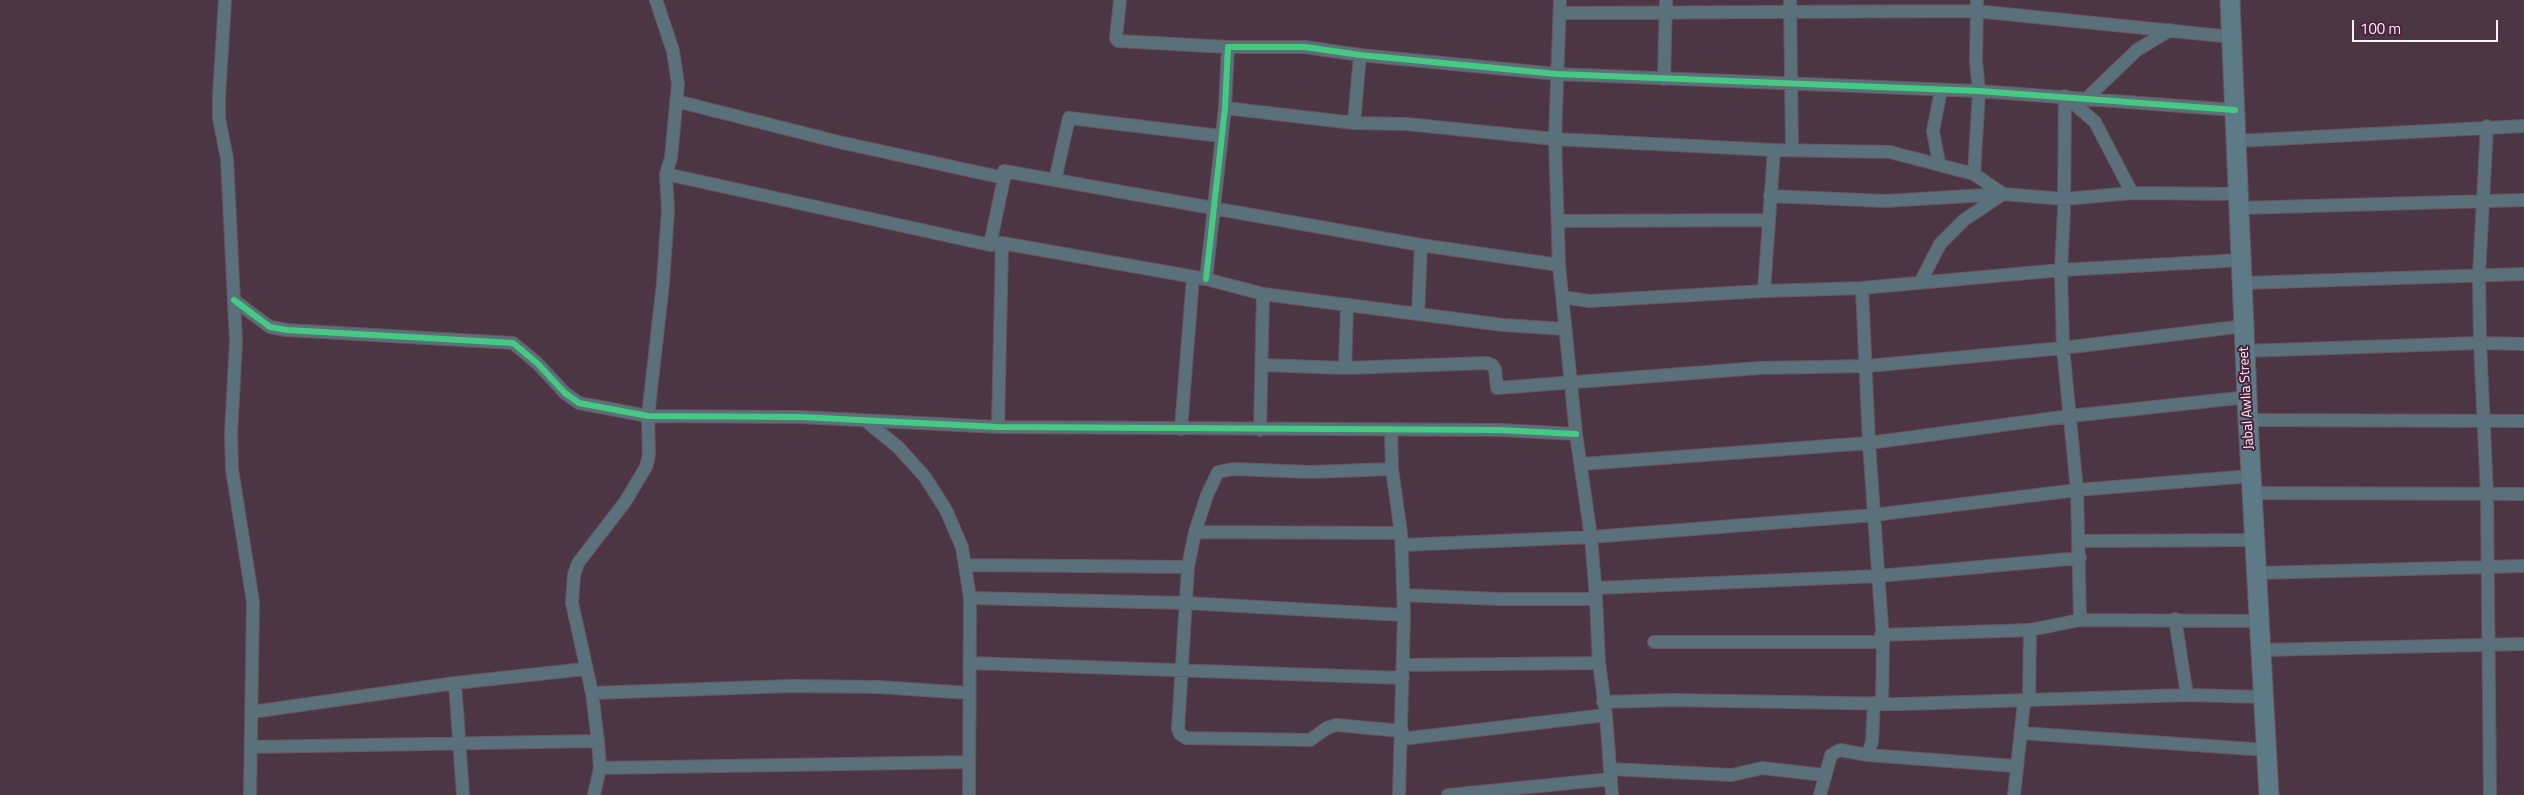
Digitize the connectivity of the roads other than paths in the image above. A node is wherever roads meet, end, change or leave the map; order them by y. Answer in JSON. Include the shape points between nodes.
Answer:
{"nodes":[{"id":1,"x":226,"y":0,"type":"edge"},
{"id":2,"x":656,"y":0,"type":"edge"},
{"id":3,"x":1120,"y":0,"type":"edge"},
{"id":4,"x":2230,"y":0,"type":"edge"},
{"id":5,"x":1560,"y":6,"type":"edge"},
{"id":6,"x":1666,"y":6,"type":"edge"},
{"id":7,"x":1790,"y":6,"type":"edge"},
{"id":8,"x":1976,"y":6,"type":"edge"},
{"id":9,"x":2170,"y":30,"type":"junction"},
{"id":10,"x":2232,"y":37,"type":"junction"},
{"id":11,"x":1228,"y":47,"type":"junction"},
{"id":12,"x":1360,"y":55,"type":"junction"},
{"id":13,"x":1557,"y":74,"type":"junction"},
{"id":14,"x":1664,"y":79,"type":"junction"},
{"id":15,"x":1792,"y":83,"type":"junction"},
{"id":16,"x":1941,"y":90,"type":"junction"},
{"id":17,"x":1979,"y":91,"type":"junction"},
{"id":18,"x":2065,"y":96,"type":"junction"},
{"id":19,"x":2087,"y":98,"type":"junction"},
{"id":20,"x":676,"y":101,"type":"junction"},
{"id":21,"x":1225,"y":108,"type":"junction"},
{"id":22,"x":2235,"y":110,"type":"junction"},
{"id":23,"x":1354,"y":123,"type":"junction"},
{"id":24,"x":2487,"y":126,"type":"junction"},
{"id":25,"x":2524,"y":126,"type":"edge"},
{"id":26,"x":1221,"y":136,"type":"junction"},
{"id":27,"x":1555,"y":139,"type":"junction"},
{"id":28,"x":2237,"y":141,"type":"junction"},
{"id":29,"x":1774,"y":150,"type":"junction"},
{"id":30,"x":1792,"y":150,"type":"junction"},
{"id":31,"x":1939,"y":163,"type":"junction"},
{"id":32,"x":666,"y":174,"type":"junction"},
{"id":33,"x":1974,"y":174,"type":"junction"},
{"id":34,"x":1004,"y":178,"type":"junction"},
{"id":35,"x":1055,"y":180,"type":"junction"},
{"id":36,"x":2132,"y":193,"type":"junction"},
{"id":37,"x":2003,"y":194,"type":"junction"},
{"id":38,"x":1770,"y":196,"type":"junction"},
{"id":39,"x":2064,"y":198,"type":"junction"},
{"id":40,"x":2524,"y":200,"type":"edge"},
{"id":41,"x":2239,"y":201,"type":"junction"},
{"id":42,"x":2482,"y":201,"type":"junction"},
{"id":43,"x":1214,"y":208,"type":"junction"},
{"id":44,"x":1769,"y":220,"type":"junction"},
{"id":45,"x":1558,"y":221,"type":"junction"},
{"id":46,"x":996,"y":244,"type":"junction"},
{"id":47,"x":1421,"y":244,"type":"junction"},
{"id":48,"x":2242,"y":260,"type":"junction"},
{"id":49,"x":1559,"y":266,"type":"junction"},
{"id":50,"x":2061,"y":270,"type":"junction"},
{"id":51,"x":2524,"y":274,"type":"edge"},
{"id":52,"x":2479,"y":275,"type":"junction"},
{"id":53,"x":1193,"y":277,"type":"junction"},
{"id":54,"x":1206,"y":279,"type":"junction"},
{"id":55,"x":1920,"y":283,"type":"junction"},
{"id":56,"x":2243,"y":283,"type":"junction"},
{"id":57,"x":1862,"y":288,"type":"junction"},
{"id":58,"x":1764,"y":291,"type":"junction"},
{"id":59,"x":1263,"y":294,"type":"junction"},
{"id":60,"x":1562,"y":297,"type":"junction"},
{"id":61,"x":234,"y":300,"type":"junction"},
{"id":62,"x":1347,"y":306,"type":"junction"},
{"id":63,"x":1418,"y":314,"type":"junction"},
{"id":64,"x":2244,"y":326,"type":"junction"},
{"id":65,"x":1565,"y":329,"type":"junction"},
{"id":66,"x":2480,"y":343,"type":"junction"},
{"id":67,"x":2524,"y":344,"type":"edge"},
{"id":68,"x":2063,"y":348,"type":"junction"},
{"id":69,"x":2245,"y":351,"type":"junction"},
{"id":70,"x":1262,"y":365,"type":"junction"},
{"id":71,"x":1867,"y":366,"type":"junction"},
{"id":72,"x":1345,"y":368,"type":"junction"},
{"id":73,"x":1570,"y":382,"type":"junction"},
{"id":74,"x":2248,"y":397,"type":"junction"},
{"id":75,"x":648,"y":416,"type":"junction"},
{"id":76,"x":2070,"y":416,"type":"junction"},
{"id":77,"x":2248,"y":420,"type":"junction"},
{"id":78,"x":866,"y":421,"type":"junction"},
{"id":79,"x":2484,"y":421,"type":"junction"},
{"id":80,"x":2524,"y":421,"type":"edge"},
{"id":81,"x":998,"y":427,"type":"junction"},
{"id":82,"x":1181,"y":429,"type":"junction"},
{"id":83,"x":1260,"y":430,"type":"junction"},
{"id":84,"x":1391,"y":430,"type":"junction"},
{"id":85,"x":1576,"y":434,"type":"junction"},
{"id":86,"x":1869,"y":443,"type":"junction"},
{"id":87,"x":1582,"y":464,"type":"junction"},
{"id":88,"x":1392,"y":469,"type":"junction"},
{"id":89,"x":2251,"y":484,"type":"junction"},
{"id":90,"x":2077,"y":490,"type":"junction"},
{"id":91,"x":2488,"y":494,"type":"junction"},
{"id":92,"x":2524,"y":494,"type":"edge"},
{"id":93,"x":1874,"y":515,"type":"junction"},
{"id":94,"x":1195,"y":532,"type":"junction"},
{"id":95,"x":1591,"y":538,"type":"junction"},
{"id":96,"x":1402,"y":539,"type":"junction"},
{"id":97,"x":2255,"y":540,"type":"junction"},
{"id":98,"x":2079,"y":541,"type":"junction"},
{"id":99,"x":2080,"y":558,"type":"junction"},
{"id":100,"x":966,"y":566,"type":"junction"},
{"id":101,"x":2524,"y":566,"type":"edge"},
{"id":102,"x":1188,"y":567,"type":"junction"},
{"id":103,"x":2486,"y":567,"type":"junction"},
{"id":104,"x":2257,"y":573,"type":"junction"},
{"id":105,"x":1879,"y":576,"type":"junction"},
{"id":106,"x":1596,"y":593,"type":"junction"},
{"id":107,"x":1403,"y":595,"type":"junction"},
{"id":108,"x":970,"y":598,"type":"junction"},
{"id":109,"x":1186,"y":603,"type":"junction"},
{"id":110,"x":1404,"y":615,"type":"junction"},
{"id":111,"x":2175,"y":619,"type":"junction"},
{"id":112,"x":2080,"y":620,"type":"junction"},
{"id":113,"x":2259,"y":621,"type":"junction"},
{"id":114,"x":2030,"y":630,"type":"junction"},
{"id":115,"x":1882,"y":638,"type":"junction"},
{"id":116,"x":1654,"y":642,"type":"dead end"},
{"id":117,"x":2524,"y":644,"type":"edge"},
{"id":118,"x":2488,"y":645,"type":"junction"},
{"id":119,"x":2261,"y":650,"type":"junction"},
{"id":120,"x":970,"y":663,"type":"junction"},
{"id":121,"x":1599,"y":663,"type":"junction"},
{"id":122,"x":1403,"y":665,"type":"junction"},
{"id":123,"x":585,"y":669,"type":"junction"},
{"id":124,"x":1180,"y":670,"type":"junction"},
{"id":125,"x":1403,"y":678,"type":"junction"},
{"id":126,"x":455,"y":683,"type":"junction"},
{"id":127,"x":592,"y":693,"type":"junction"},
{"id":128,"x":970,"y":693,"type":"junction"},
{"id":129,"x":2187,"y":695,"type":"junction"},
{"id":130,"x":2265,"y":697,"type":"junction"},
{"id":131,"x":2026,"y":701,"type":"junction"},
{"id":132,"x":1603,"y":702,"type":"junction"},
{"id":133,"x":1878,"y":703,"type":"junction"},
{"id":134,"x":252,"y":712,"type":"junction"},
{"id":135,"x":1606,"y":715,"type":"junction"},
{"id":136,"x":2021,"y":732,"type":"junction"},
{"id":137,"x":1402,"y":735,"type":"junction"},
{"id":138,"x":598,"y":740,"type":"junction"},
{"id":139,"x":460,"y":743,"type":"junction"},
{"id":140,"x":251,"y":747,"type":"junction"},
{"id":141,"x":2268,"y":750,"type":"junction"},
{"id":142,"x":1868,"y":755,"type":"junction"},
{"id":143,"x":969,"y":762,"type":"junction"},
{"id":144,"x":2016,"y":766,"type":"junction"},
{"id":145,"x":600,"y":768,"type":"junction"},
{"id":146,"x":1611,"y":774,"type":"junction"},
{"id":147,"x":1824,"y":775,"type":"junction"},
{"id":148,"x":1537,"y":791,"type":"edge"},
{"id":149,"x":250,"y":795,"type":"edge"},
{"id":150,"x":463,"y":795,"type":"edge"},
{"id":151,"x":594,"y":795,"type":"edge"},
{"id":152,"x":968,"y":795,"type":"edge"},
{"id":153,"x":1398,"y":795,"type":"edge"},
{"id":154,"x":1448,"y":795,"type":"edge"},
{"id":155,"x":1612,"y":795,"type":"edge"},
{"id":156,"x":1820,"y":795,"type":"edge"},
{"id":157,"x":2014,"y":795,"type":"edge"},
{"id":158,"x":2269,"y":795,"type":"edge"},
{"id":159,"x":2490,"y":795,"type":"edge"}],
"edges":[{"from":1,"to":61,"type":"street","via":[[219,118],[227,158]]},
{"from":2,"to":20,"type":"street","via":[[674,51],[678,84]]},
{"from":3,"to":11,"type":"street","via":[[1118,41]]},
{"from":4,"to":10,"type":"highway","name":"Jabal Awlia Street"},
{"from":5,"to":6,"type":"street"},
{"from":5,"to":13,"type":"street"},
{"from":6,"to":7,"type":"street"},
{"from":6,"to":14,"type":"street"},
{"from":7,"to":8,"type":"street"},
{"from":7,"to":15,"type":"street"},
{"from":8,"to":9,"type":"street"},
{"from":8,"to":17,"type":"street"},
{"from":9,"to":10,"type":"street"},
{"from":9,"to":19,"type":"street","via":[[2137,50]]},
{"from":10,"to":22,"type":"highway","name":"Jabal Awlia Street"},
{"from":11,"to":12,"type":"street","via":[[1305,47]]},
{"from":11,"to":21,"type":"street"},
{"from":12,"to":13,"type":"street"},
{"from":12,"to":23,"type":"street"},
{"from":13,"to":14,"type":"street"},
{"from":13,"to":27,"type":"street"},
{"from":14,"to":15,"type":"street"},
{"from":15,"to":16,"type":"street"},
{"from":15,"to":30,"type":"street"},
{"from":16,"to":17,"type":"street"},
{"from":16,"to":31,"type":"street","via":[[1933,131]]},
{"from":17,"to":18,"type":"street"},
{"from":17,"to":33,"type":"street"},
{"from":18,"to":19,"type":"street"},
{"from":18,"to":36,"type":"street","via":[[2095,122]]},
{"from":18,"to":39,"type":"street"},
{"from":19,"to":22,"type":"street"},
{"from":20,"to":32,"type":"street","via":[[671,158]]},
{"from":20,"to":34,"type":"street","via":[[839,142]]},
{"from":21,"to":23,"type":"street"},
{"from":21,"to":26,"type":"street"},
{"from":22,"to":28,"type":"highway","name":"Jabal Awlia Street"},
{"from":23,"to":27,"type":"street","via":[[1406,124]]},
{"from":24,"to":25,"type":"street"},
{"from":24,"to":28,"type":"street"},
{"from":24,"to":42,"type":"street"},
{"from":26,"to":35,"type":"street","via":[[1069,118]]},
{"from":26,"to":43,"type":"street"},
{"from":27,"to":29,"type":"street"},
{"from":27,"to":45,"type":"street"},
{"from":28,"to":41,"type":"highway","name":"Jabal Awlia Street"},
{"from":29,"to":30,"type":"street"},
{"from":29,"to":38,"type":"street"},
{"from":30,"to":31,"type":"street","via":[[1890,152]]},
{"from":31,"to":33,"type":"street"},
{"from":32,"to":46,"type":"street"},
{"from":32,"to":75,"type":"street","via":[[668,210],[663,283]]},
{"from":33,"to":37,"type":"street"},
{"from":34,"to":35,"type":"street","via":[[1004,171]]},
{"from":34,"to":46,"type":"street"},
{"from":35,"to":43,"type":"street"},
{"from":36,"to":39,"type":"street"},
{"from":36,"to":41,"type":"street"},
{"from":37,"to":38,"type":"street","via":[[1885,201]]},
{"from":37,"to":39,"type":"street"},
{"from":37,"to":55,"type":"street","via":[[1964,220],[1940,244]]},
{"from":38,"to":44,"type":"street"},
{"from":39,"to":50,"type":"street"},
{"from":40,"to":42,"type":"street"},
{"from":41,"to":42,"type":"street"},
{"from":41,"to":48,"type":"highway","name":"Jabal Awlia Street"},
{"from":42,"to":52,"type":"street"},
{"from":43,"to":47,"type":"street"},
{"from":43,"to":54,"type":"street"},
{"from":44,"to":45,"type":"street"},
{"from":44,"to":58,"type":"street"},
{"from":45,"to":49,"type":"street"},
{"from":46,"to":53,"type":"street"},
{"from":46,"to":81,"type":"street"},
{"from":47,"to":49,"type":"street"},
{"from":47,"to":63,"type":"street"},
{"from":48,"to":50,"type":"street"},
{"from":48,"to":56,"type":"highway","name":"Jabal Awlia Street"},
{"from":49,"to":60,"type":"street"},
{"from":50,"to":55,"type":"street"},
{"from":50,"to":68,"type":"street"},
{"from":51,"to":52,"type":"street"},
{"from":52,"to":56,"type":"street"},
{"from":52,"to":66,"type":"street"},
{"from":53,"to":54,"type":"street"},
{"from":53,"to":82,"type":"street"},
{"from":54,"to":59,"type":"street"},
{"from":55,"to":57,"type":"street"},
{"from":56,"to":64,"type":"highway","name":"Jabal Awlia Street"},
{"from":57,"to":58,"type":"street"},
{"from":57,"to":71,"type":"street"},
{"from":58,"to":60,"type":"street","via":[[1589,301]]},
{"from":59,"to":62,"type":"street"},
{"from":59,"to":70,"type":"street"},
{"from":60,"to":65,"type":"street"},
{"from":61,"to":75,"type":"street","via":[[270,327],[287,330],[513,343],[579,403]]},
{"from":61,"to":134,"type":"street","via":[[232,469],[253,602]]},
{"from":62,"to":63,"type":"street"},
{"from":62,"to":72,"type":"street"},
{"from":63,"to":65,"type":"street"},
{"from":64,"to":68,"type":"street"},
{"from":64,"to":69,"type":"highway","name":"Jabal Awlia Street"},
{"from":65,"to":73,"type":"street"},
{"from":66,"to":67,"type":"street"},
{"from":66,"to":69,"type":"street"},
{"from":66,"to":79,"type":"street"},
{"from":68,"to":71,"type":"street"},
{"from":68,"to":76,"type":"street"},
{"from":69,"to":74,"type":"highway","name":"Jabal Awlia Street"},
{"from":70,"to":72,"type":"street"},
{"from":70,"to":83,"type":"street"},
{"from":71,"to":73,"type":"street","via":[[1758,368]]},
{"from":71,"to":86,"type":"street"},
{"from":72,"to":73,"type":"street","via":[[1486,363],[1495,369],[1497,388]]},
{"from":73,"to":85,"type":"street"},
{"from":74,"to":76,"type":"street"},
{"from":74,"to":77,"type":"highway","name":"Jabal Awlia Street"},
{"from":75,"to":78,"type":"street"},
{"from":75,"to":123,"type":"street","via":[[649,455],[646,467],[625,502],[578,564],[574,575],[572,603]]},
{"from":76,"to":86,"type":"street"},
{"from":76,"to":90,"type":"street"},
{"from":77,"to":79,"type":"street"},
{"from":77,"to":89,"type":"highway","name":"Jabal Awlia Street"},
{"from":78,"to":81,"type":"street"},
{"from":78,"to":100,"type":"street","via":[[898,447],[925,477],[954,528]]},
{"from":79,"to":80,"type":"street"},
{"from":79,"to":91,"type":"street"},
{"from":81,"to":82,"type":"street"},
{"from":82,"to":83,"type":"street"},
{"from":83,"to":84,"type":"street"},
{"from":84,"to":85,"type":"street"},
{"from":84,"to":88,"type":"street"},
{"from":85,"to":87,"type":"street"},
{"from":86,"to":87,"type":"street"},
{"from":86,"to":93,"type":"street"},
{"from":87,"to":95,"type":"street"},
{"from":88,"to":94,"type":"street","via":[[1218,472]]},
{"from":88,"to":96,"type":"street"},
{"from":89,"to":90,"type":"street"},
{"from":89,"to":91,"type":"street"},
{"from":89,"to":97,"type":"highway","name":"Jabal Awlia Street"},
{"from":90,"to":93,"type":"street"},
{"from":90,"to":98,"type":"street"},
{"from":91,"to":92,"type":"street"},
{"from":91,"to":103,"type":"street"},
{"from":93,"to":95,"type":"street"},
{"from":93,"to":105,"type":"street"},
{"from":94,"to":96,"type":"street"},
{"from":94,"to":102,"type":"street"},
{"from":95,"to":96,"type":"street"},
{"from":95,"to":106,"type":"street"},
{"from":96,"to":107,"type":"street"},
{"from":97,"to":98,"type":"street"},
{"from":97,"to":104,"type":"highway","name":"Jabal Awlia Street"},
{"from":98,"to":99,"type":"street"},
{"from":99,"to":105,"type":"street"},
{"from":99,"to":112,"type":"street"},
{"from":100,"to":102,"type":"street"},
{"from":100,"to":108,"type":"street"},
{"from":101,"to":103,"type":"street"},
{"from":102,"to":109,"type":"street"},
{"from":103,"to":104,"type":"street"},
{"from":103,"to":118,"type":"street"},
{"from":104,"to":113,"type":"highway","name":"Jabal Awlia Street"},
{"from":105,"to":106,"type":"street"},
{"from":105,"to":115,"type":"street"},
{"from":106,"to":107,"type":"street","via":[[1498,599]]},
{"from":106,"to":121,"type":"street"},
{"from":107,"to":110,"type":"street"},
{"from":108,"to":109,"type":"street"},
{"from":108,"to":120,"type":"street"},
{"from":109,"to":110,"type":"street"},
{"from":109,"to":124,"type":"street"},
{"from":110,"to":122,"type":"street"},
{"from":111,"to":112,"type":"street"},
{"from":111,"to":113,"type":"street"},
{"from":111,"to":129,"type":"street"},
{"from":112,"to":114,"type":"street"},
{"from":113,"to":119,"type":"highway","name":"Jabal Awlia Street"},
{"from":114,"to":115,"type":"street"},
{"from":114,"to":131,"type":"street"},
{"from":115,"to":116,"type":"street"},
{"from":115,"to":133,"type":"street"},
{"from":117,"to":118,"type":"street"},
{"from":118,"to":119,"type":"street"},
{"from":118,"to":159,"type":"street"},
{"from":119,"to":130,"type":"highway","name":"Jabal Awlia Street"},
{"from":120,"to":124,"type":"street"},
{"from":120,"to":128,"type":"street"},
{"from":121,"to":122,"type":"street"},
{"from":121,"to":132,"type":"street"},
{"from":122,"to":125,"type":"street"},
{"from":123,"to":126,"type":"street"},
{"from":123,"to":127,"type":"street"},
{"from":124,"to":125,"type":"street"},
{"from":124,"to":137,"type":"street","via":[[1178,729],[1186,738],[1310,740],[1336,725]]},
{"from":125,"to":137,"type":"street"},
{"from":126,"to":134,"type":"street"},
{"from":126,"to":139,"type":"street"},
{"from":127,"to":128,"type":"street","via":[[791,686]]},
{"from":127,"to":138,"type":"street"},
{"from":128,"to":143,"type":"street"},
{"from":129,"to":130,"type":"street"},
{"from":129,"to":131,"type":"street"},
{"from":130,"to":141,"type":"highway","name":"Jabal Awlia Street"},
{"from":131,"to":133,"type":"street"},
{"from":131,"to":136,"type":"street"},
{"from":132,"to":133,"type":"street"},
{"from":132,"to":135,"type":"street"},
{"from":133,"to":142,"type":"street"},
{"from":134,"to":140,"type":"street"},
{"from":135,"to":137,"type":"street"},
{"from":135,"to":146,"type":"street"},
{"from":136,"to":141,"type":"street"},
{"from":136,"to":144,"type":"street"},
{"from":137,"to":153,"type":"street"},
{"from":138,"to":139,"type":"street"},
{"from":138,"to":145,"type":"street"},
{"from":139,"to":140,"type":"street"},
{"from":139,"to":150,"type":"street"},
{"from":140,"to":149,"type":"street"},
{"from":141,"to":158,"type":"highway","name":"Jabal Awlia Street"},
{"from":142,"to":144,"type":"street"},
{"from":142,"to":147,"type":"street","via":[[1835,751]]},
{"from":143,"to":145,"type":"street"},
{"from":143,"to":152,"type":"street"},
{"from":144,"to":157,"type":"street"},
{"from":145,"to":151,"type":"street"},
{"from":146,"to":147,"type":"street","via":[[1732,775],[1762,768]]},
{"from":146,"to":148,"type":"street"},
{"from":146,"to":155,"type":"street"},
{"from":147,"to":156,"type":"street"},
{"from":148,"to":154,"type":"street"}]}
